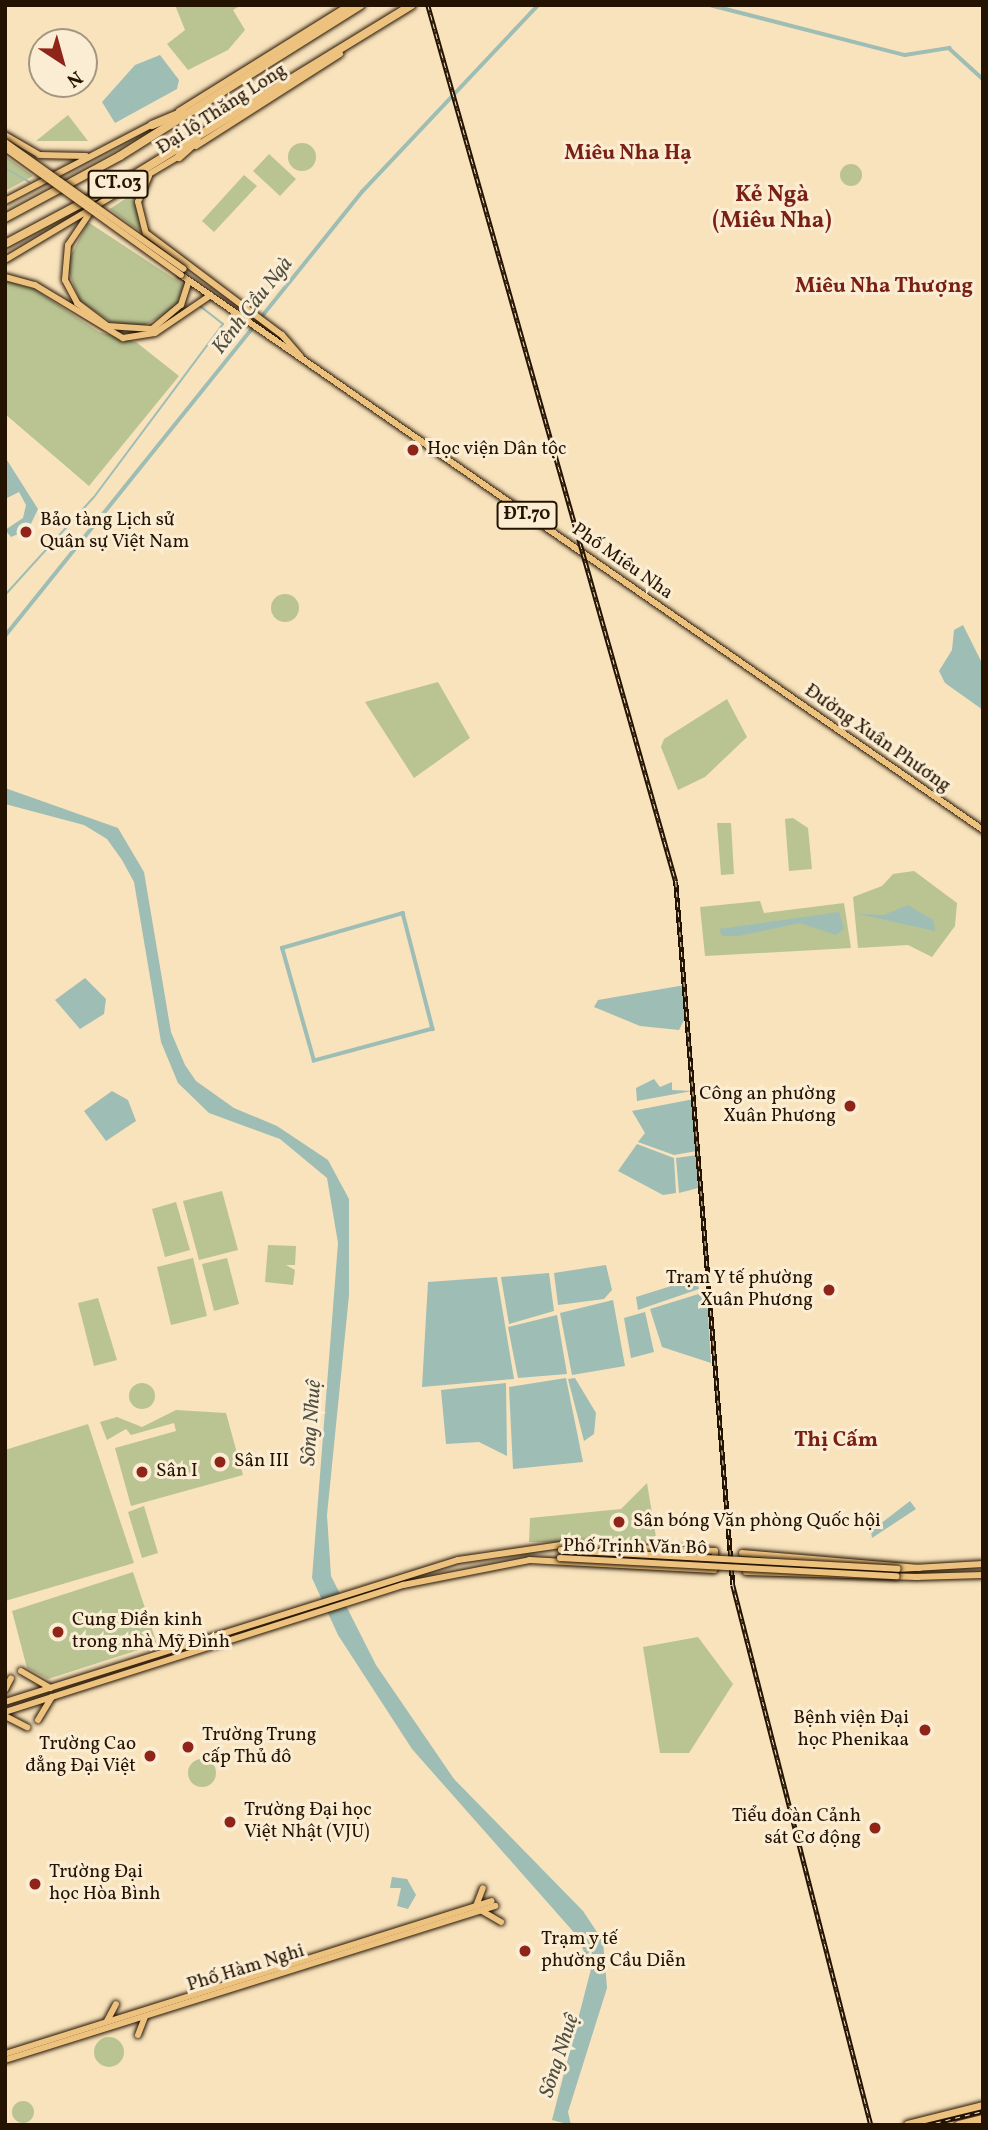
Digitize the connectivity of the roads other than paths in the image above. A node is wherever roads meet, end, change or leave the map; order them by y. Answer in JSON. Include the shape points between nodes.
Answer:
{"nodes":[{"id":1,"x":349,"y":5,"type":"edge"},
{"id":2,"x":361,"y":5,"type":"edge"},
{"id":3,"x":414,"y":5,"type":"edge"},
{"id":4,"x":214,"y":98,"type":"junction"},
{"id":5,"x":228,"y":118,"type":"junction"},
{"id":6,"x":152,"y":125,"type":"junction"},
{"id":7,"x":5,"y":135,"type":"edge"},
{"id":8,"x":5,"y":142,"type":"edge"},
{"id":9,"x":5,"y":148,"type":"edge"},
{"id":10,"x":98,"y":153,"type":"junction"},
{"id":11,"x":179,"y":157,"type":"junction"},
{"id":12,"x":149,"y":176,"type":"junction"},
{"id":13,"x":5,"y":201,"type":"edge"},
{"id":14,"x":90,"y":212,"type":"junction"},
{"id":15,"x":5,"y":218,"type":"edge"},
{"id":16,"x":5,"y":244,"type":"edge"},
{"id":17,"x":5,"y":260,"type":"edge"},
{"id":18,"x":5,"y":277,"type":"edge"},
{"id":19,"x":189,"y":277,"type":"junction"},
{"id":20,"x":210,"y":297,"type":"junction"},
{"id":21,"x":188,"y":307,"type":"junction"},
{"id":22,"x":300,"y":356,"type":"junction"},
{"id":23,"x":754,"y":674,"type":"joint"},
{"id":24,"x":983,"y":830,"type":"edge"},
{"id":25,"x":536,"y":1549,"type":"junction"},
{"id":26,"x":742,"y":1553,"type":"dead end"},
{"id":27,"x":561,"y":1554,"type":"junction"},
{"id":28,"x":528,"y":1560,"type":"junction"},
{"id":29,"x":983,"y":1564,"type":"edge"},
{"id":30,"x":919,"y":1568,"type":"junction"},
{"id":31,"x":746,"y":1572,"type":"dead end"},
{"id":32,"x":897,"y":1572,"type":"junction"},
{"id":33,"x":983,"y":1575,"type":"edge"},
{"id":34,"x":918,"y":1577,"type":"junction"},
{"id":35,"x":168,"y":1651,"type":"junction"},
{"id":36,"x":171,"y":1660,"type":"junction"},
{"id":37,"x":21,"y":1671,"type":"dead end"},
{"id":38,"x":11,"y":1678,"type":"dead end"},
{"id":39,"x":50,"y":1688,"type":"junction"},
{"id":40,"x":5,"y":1690,"type":"edge"},
{"id":41,"x":52,"y":1697,"type":"junction"},
{"id":42,"x":5,"y":1702,"type":"edge"},
{"id":43,"x":5,"y":1714,"type":"edge"},
{"id":44,"x":38,"y":1720,"type":"dead end"},
{"id":45,"x":27,"y":1727,"type":"dead end"},
{"id":46,"x":483,"y":1888,"type":"dead end"},
{"id":47,"x":494,"y":1903,"type":"dead end"},
{"id":48,"x":479,"y":1908,"type":"junction"},
{"id":49,"x":501,"y":1922,"type":"dead end"},
{"id":50,"x":116,"y":2004,"type":"dead end"},
{"id":51,"x":145,"y":2017,"type":"junction"},
{"id":52,"x":107,"y":2021,"type":"junction"},
{"id":53,"x":138,"y":2035,"type":"dead end"},
{"id":54,"x":5,"y":2054,"type":"edge"},
{"id":55,"x":5,"y":2060,"type":"edge"},
{"id":56,"x":983,"y":2106,"type":"edge"},
{"id":57,"x":983,"y":2119,"type":"edge"},
{"id":58,"x":908,"y":2125,"type":"edge"},
{"id":59,"x":959,"y":2125,"type":"edge"}],
"edges":[{"from":1,"to":6,"type":"main road","name":"Đại lộ Thăng Long"},
{"from":2,"to":4,"type":"highway","number":"CT.03"},
{"from":3,"to":5,"type":"highway","number":"CT.03"},
{"from":3,"to":11,"type":"main road","name":"Đại lộ Thăng Long"},
{"from":4,"to":6,"type":"highway"},
{"from":4,"to":15,"type":"highway","number":"CT.03"},
{"from":5,"to":11,"type":"highway"},
{"from":5,"to":16,"type":"highway","number":"CT.03"},
{"from":6,"to":10,"type":"main road","name":"Đại lộ Thăng Long"},
{"from":7,"to":10,"type":"main road","via":[[60,159]]},
{"from":8,"to":19,"type":"main road","number":"ĐT.70","bridge":true},
{"from":9,"to":19,"type":"main road","number":"ĐT.70","bridge":true},
{"from":10,"to":13,"type":"main road","name":"Đại lộ Thăng Long"},
{"from":11,"to":12,"type":"main road","name":"Đại lộ Thăng Long"},
{"from":12,"to":14,"type":"main road","name":"Đại lộ Thăng Long"},
{"from":12,"to":19,"type":"main road","via":[[138,202],[141,225]]},
{"from":14,"to":17,"type":"main road","name":"Đại lộ Thăng Long"},
{"from":14,"to":19,"type":"main road","via":[[64,257],[65,280],[86,310],[118,329],[152,329],[181,306]]},
{"from":18,"to":21,"type":"main road","via":[[35,285],[123,338],[155,333]]},
{"from":19,"to":20,"type":"main road","number":"ĐT.70"},
{"from":19,"to":21,"type":"main road"},
{"from":19,"to":22,"type":"main road","name":"Phố Miêu Nha","number":"ĐT.70","via":[[282,335]]},
{"from":20,"to":21,"type":"main road"},
{"from":20,"to":22,"type":"main road","name":"Phố Miêu Nha","number":"ĐT.70"},
{"from":22,"to":23,"type":"main road","name":"Phố Miêu Nha","number":"ĐT.70"},
{"from":23,"to":24,"type":"main road","name":"Đường Xuân Phương","number":"ĐT.70"},
{"from":25,"to":27,"type":"main road","name":"Phố Trịnh Văn Bô"},
{"from":25,"to":28,"type":"main road","name":"Phố Trịnh Văn Bô","via":[[715,1551],[715,1570]]},
{"from":25,"to":35,"type":"main road","name":"Phố Trịnh Văn Bô","via":[[435,1566]]},
{"from":26,"to":30,"type":"main road"},
{"from":27,"to":28,"type":"main road","name":"Phố Trịnh Văn Bô"},
{"from":27,"to":32,"type":"main road","bridge":true},
{"from":28,"to":36,"type":"main road","name":"Phố Trịnh Văn Bô","via":[[462,1570]]},
{"from":29,"to":30,"type":"main road"},
{"from":30,"to":32,"type":"main road"},
{"from":31,"to":34,"type":"main road"},
{"from":32,"to":34,"type":"main road"},
{"from":33,"to":34,"type":"main road"},
{"from":35,"to":36,"type":"main road"},
{"from":35,"to":39,"type":"main road","name":"Phố Trịnh Văn Bô"},
{"from":36,"to":41,"type":"main road","name":"Phố Trịnh Văn Bô"},
{"from":37,"to":39,"type":"main road"},
{"from":38,"to":40,"type":"main road"},
{"from":39,"to":42,"type":"main road","name":"Phố Trịnh Văn Bô"},
{"from":41,"to":43,"type":"main road","name":"Phố Trịnh Văn Bô"},
{"from":41,"to":44,"type":"main road"},
{"from":43,"to":45,"type":"main road"},
{"from":46,"to":48,"type":"main road"},
{"from":47,"to":48,"type":"main road","name":"Phố Hàm Nghi"},
{"from":48,"to":49,"type":"main road"},
{"from":48,"to":51,"type":"main road","name":"Phố Hàm Nghi"},
{"from":48,"to":52,"type":"main road","name":"Phố Hàm Nghi"},
{"from":50,"to":52,"type":"main road"},
{"from":51,"to":53,"type":"main road"},
{"from":51,"to":55,"type":"main road","name":"Phố Hàm Nghi"},
{"from":52,"to":54,"type":"main road","name":"Phố Hàm Nghi"},
{"from":56,"to":58,"type":"highway"},
{"from":57,"to":59,"type":"highway"}]}
